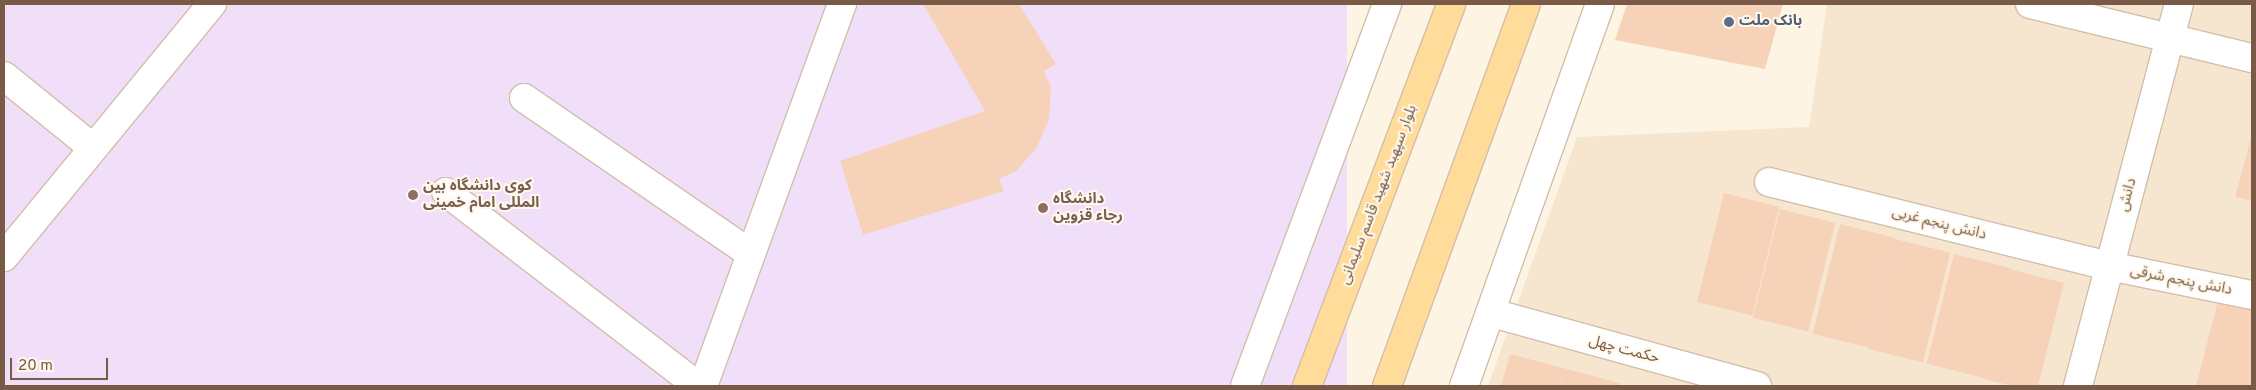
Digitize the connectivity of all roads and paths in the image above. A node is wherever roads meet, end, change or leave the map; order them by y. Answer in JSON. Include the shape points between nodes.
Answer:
{"nodes":[{"id":1,"x":212,"y":4,"type":"edge"},
{"id":2,"x":842,"y":4,"type":"edge"},
{"id":3,"x":1388,"y":4,"type":"edge"},
{"id":4,"x":1451,"y":4,"type":"edge"},
{"id":5,"x":1526,"y":4,"type":"edge"},
{"id":6,"x":1600,"y":4,"type":"edge"},
{"id":7,"x":2030,"y":4,"type":"edge"},
{"id":8,"x":2179,"y":4,"type":"edge"},
{"id":9,"x":2170,"y":37,"type":"junction"},
{"id":10,"x":2252,"y":58,"type":"edge"},
{"id":11,"x":4,"y":76,"type":"edge"},
{"id":12,"x":524,"y":98,"type":"dead end"},
{"id":13,"x":93,"y":148,"type":"junction"},
{"id":14,"x":1769,"y":182,"type":"dead end"},
{"id":15,"x":446,"y":192,"type":"dead end"},
{"id":16,"x":751,"y":254,"type":"junction"},
{"id":17,"x":4,"y":257,"type":"edge"},
{"id":18,"x":2109,"y":266,"type":"junction"},
{"id":19,"x":2252,"y":295,"type":"edge"},
{"id":20,"x":1492,"y":313,"type":"junction"},
{"id":21,"x":698,"y":386,"type":"edge"},
{"id":22,"x":703,"y":386,"type":"edge"},
{"id":23,"x":1245,"y":386,"type":"edge"},
{"id":24,"x":1307,"y":386,"type":"edge"},
{"id":25,"x":1389,"y":386,"type":"edge"},
{"id":26,"x":1464,"y":386,"type":"edge"},
{"id":27,"x":1757,"y":386,"type":"edge"},
{"id":28,"x":2078,"y":386,"type":"edge"}],
"edges":[{"from":1,"to":13,"type":"street"},
{"from":2,"to":16,"type":"street"},
{"from":3,"to":23,"type":"street"},
{"from":4,"to":24,"type":"main road","name":"بلوار سپهبد شهید قاسم سلیمانی"},
{"from":5,"to":25,"type":"main road"},
{"from":6,"to":20,"type":"street"},
{"from":7,"to":9,"type":"street"},
{"from":8,"to":9,"type":"street","name":"دانش"},
{"from":9,"to":10,"type":"street"},
{"from":9,"to":18,"type":"street","name":"دانش"},
{"from":11,"to":13,"type":"street"},
{"from":12,"to":16,"type":"street"},
{"from":13,"to":17,"type":"street"},
{"from":14,"to":18,"type":"street","name":"دانش پنجم غربی"},
{"from":15,"to":21,"type":"street"},
{"from":16,"to":22,"type":"street"},
{"from":18,"to":19,"type":"street","name":"دانش پنجم شرقی"},
{"from":18,"to":28,"type":"street","name":"دانش"},
{"from":20,"to":26,"type":"street"},
{"from":20,"to":27,"type":"street","name":"حکمت چهل"}]}
